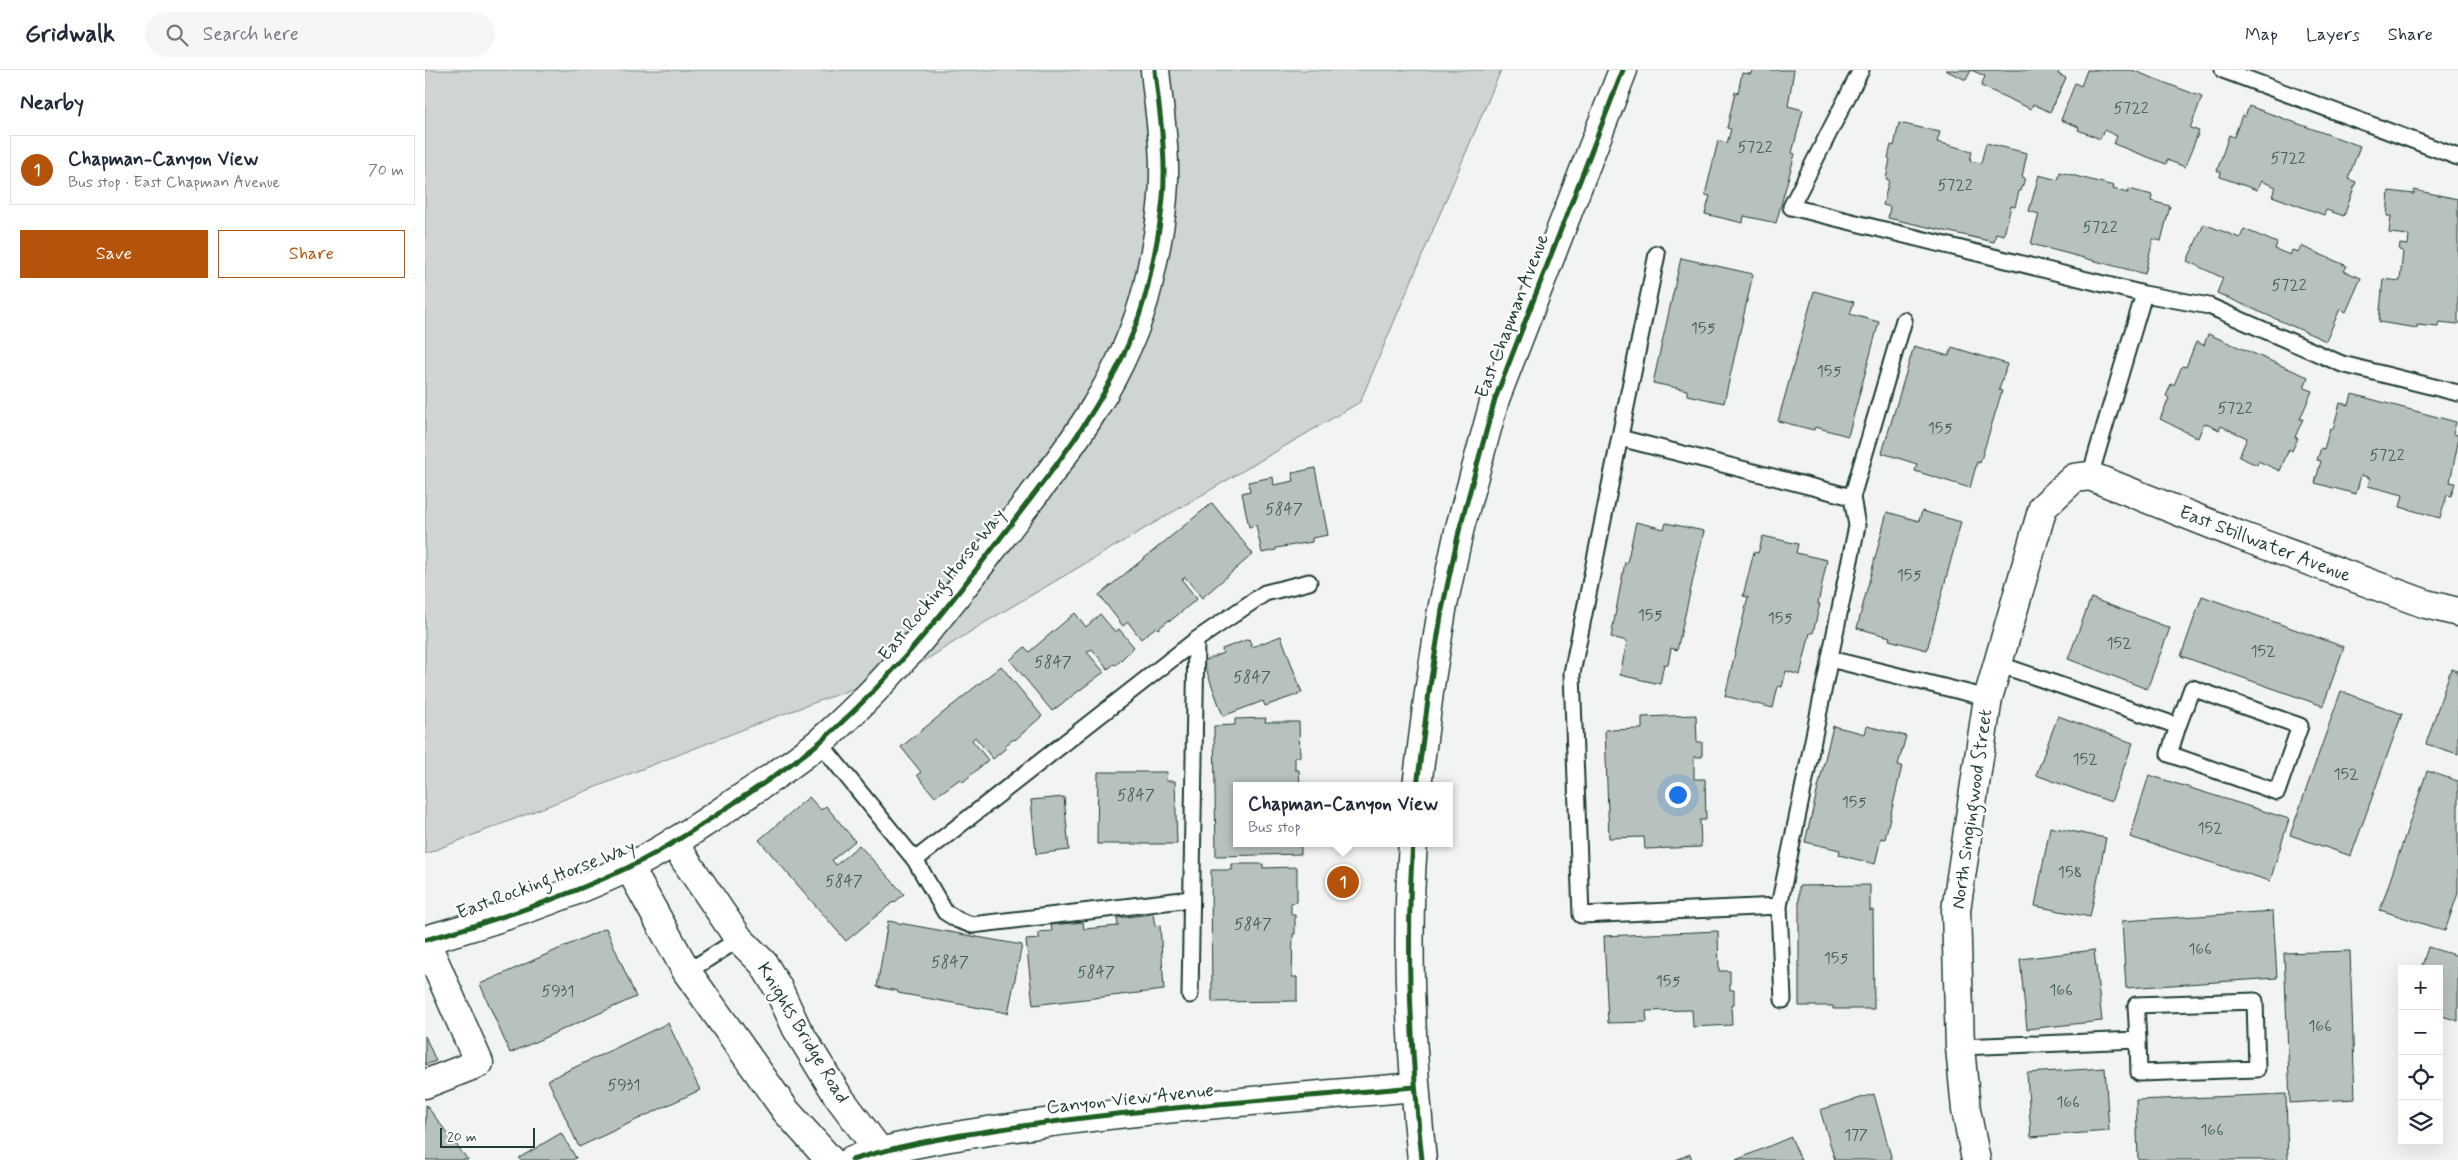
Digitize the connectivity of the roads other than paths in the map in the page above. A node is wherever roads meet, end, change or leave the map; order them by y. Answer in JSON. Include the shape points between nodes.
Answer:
{"nodes":[{"id":1,"x":1155,"y":70,"type":"edge"},
{"id":2,"x":1623,"y":70,"type":"edge"},
{"id":3,"x":1861,"y":70,"type":"edge"},
{"id":4,"x":2223,"y":70,"type":"edge"},
{"id":5,"x":2458,"y":157,"type":"edge"},
{"id":6,"x":1657,"y":254,"type":"dead end"},
{"id":7,"x":2144,"y":294,"type":"junction"},
{"id":8,"x":1904,"y":320,"type":"dead end"},
{"id":9,"x":2458,"y":393,"type":"edge"},
{"id":10,"x":1620,"y":438,"type":"junction"},
{"id":11,"x":2082,"y":477,"type":"junction"},
{"id":12,"x":1852,"y":497,"type":"junction"},
{"id":13,"x":1309,"y":582,"type":"dead end"},
{"id":14,"x":2458,"y":612,"type":"edge"},
{"id":15,"x":1196,"y":640,"type":"junction"},
{"id":16,"x":1830,"y":659,"type":"junction"},
{"id":17,"x":1998,"y":664,"type":"junction"},
{"id":18,"x":1989,"y":698,"type":"junction"},
{"id":19,"x":2178,"y":726,"type":"junction"},
{"id":20,"x":819,"y":742,"type":"junction"},
{"id":21,"x":1418,"y":782,"type":"edge"},
{"id":22,"x":673,"y":842,"type":"junction"},
{"id":23,"x":1413,"y":847,"type":"edge"},
{"id":24,"x":915,"y":860,"type":"junction"},
{"id":25,"x":629,"y":867,"type":"junction"},
{"id":26,"x":1191,"y":899,"type":"junction"},
{"id":27,"x":1779,"y":906,"type":"junction"},
{"id":28,"x":739,"y":939,"type":"junction"},
{"id":29,"x":425,"y":940,"type":"edge"},
{"id":30,"x":687,"y":972,"type":"junction"},
{"id":31,"x":1190,"y":994,"type":"dead end"},
{"id":32,"x":1783,"y":1000,"type":"dead end"},
{"id":33,"x":2138,"y":1040,"type":"junction"},
{"id":34,"x":1960,"y":1047,"type":"junction"},
{"id":35,"x":425,"y":1084,"type":"edge"},
{"id":36,"x":1414,"y":1087,"type":"junction"},
{"id":37,"x":883,"y":1156,"type":"edge"},
{"id":38,"x":830,"y":1160,"type":"edge"},
{"id":39,"x":852,"y":1160,"type":"edge"},
{"id":40,"x":1422,"y":1160,"type":"edge"},
{"id":41,"x":1976,"y":1160,"type":"edge"}],
"edges":[{"from":1,"to":20,"type":"street","name":"East Rocking Horse Way","via":[[1165,170],[1158,233],[1134,331],[1115,372],[1093,414],[930,630]]},
{"from":2,"to":21,"type":"street","name":"East Chapman Avenue","via":[[1495,399],[1442,610]]},
{"from":3,"to":7,"type":"lane","via":[[1791,207]]},
{"from":4,"to":5,"type":"lane"},
{"from":6,"to":10,"type":"lane"},
{"from":7,"to":9,"type":"lane","via":[[2209,306],[2342,364]]},
{"from":7,"to":11,"type":"lane"},
{"from":8,"to":12,"type":"lane"},
{"from":10,"to":12,"type":"lane"},
{"from":10,"to":27,"type":"lane","via":[[1572,673],[1581,915]]},
{"from":11,"to":14,"type":"street","name":"East Stillwater Avenue","via":[[2426,604]]},
{"from":11,"to":17,"type":"street","name":"North Singingwood Street","via":[[2043,507]]},
{"from":12,"to":16,"type":"lane","via":[[1857,526]]},
{"from":13,"to":15,"type":"lane","via":[[1265,593]]},
{"from":15,"to":24,"type":"lane"},
{"from":15,"to":26,"type":"lane"},
{"from":16,"to":18,"type":"lane"},
{"from":16,"to":27,"type":"lane"},
{"from":17,"to":18,"type":"street","name":"North Singingwood Street"},
{"from":17,"to":19,"type":"lane"},
{"from":18,"to":34,"type":"street","name":"North Singingwood Street","via":[[1955,910]]},
{"from":19,"to":19,"type":"lane","via":[[2169,754],[2277,792],[2300,726],[2192,688]]},
{"from":20,"to":22,"type":"street","name":"East Rocking Horse Way","via":[[764,784]]},
{"from":20,"to":24,"type":"lane"},
{"from":22,"to":25,"type":"street","name":"East Rocking Horse Way"},
{"from":22,"to":28,"type":"street","name":"Knights Bridge Road"},
{"from":23,"to":36,"type":"street","via":[[1409,955]]},
{"from":24,"to":26,"type":"lane","via":[[945,912],[972,924]]},
{"from":25,"to":29,"type":"street","name":"East Rocking Horse Way","via":[[527,907]]},
{"from":25,"to":30,"type":"street"},
{"from":26,"to":31,"type":"lane"},
{"from":27,"to":32,"type":"lane"},
{"from":28,"to":30,"type":"lane"},
{"from":28,"to":37,"type":"street","name":"Knights Bridge Road","via":[[763,964],[797,1029],[838,1096]]},
{"from":29,"to":35,"type":"street","via":[[479,1063]]},
{"from":30,"to":38,"type":"street","via":[[785,1111]]},
{"from":33,"to":33,"type":"lane","via":[[2139,1073],[2257,1069],[2255,1001],[2136,1005]]},
{"from":33,"to":34,"type":"lane"},
{"from":34,"to":41,"type":"street","name":"North Singingwood Street","via":[[1966,1110]]},
{"from":36,"to":37,"type":"street","name":"Canyon View Avenue","via":[[1012,1127]]},
{"from":36,"to":40,"type":"street"},
{"from":37,"to":39,"type":"street","name":"Canyon View Avenue"}]}
